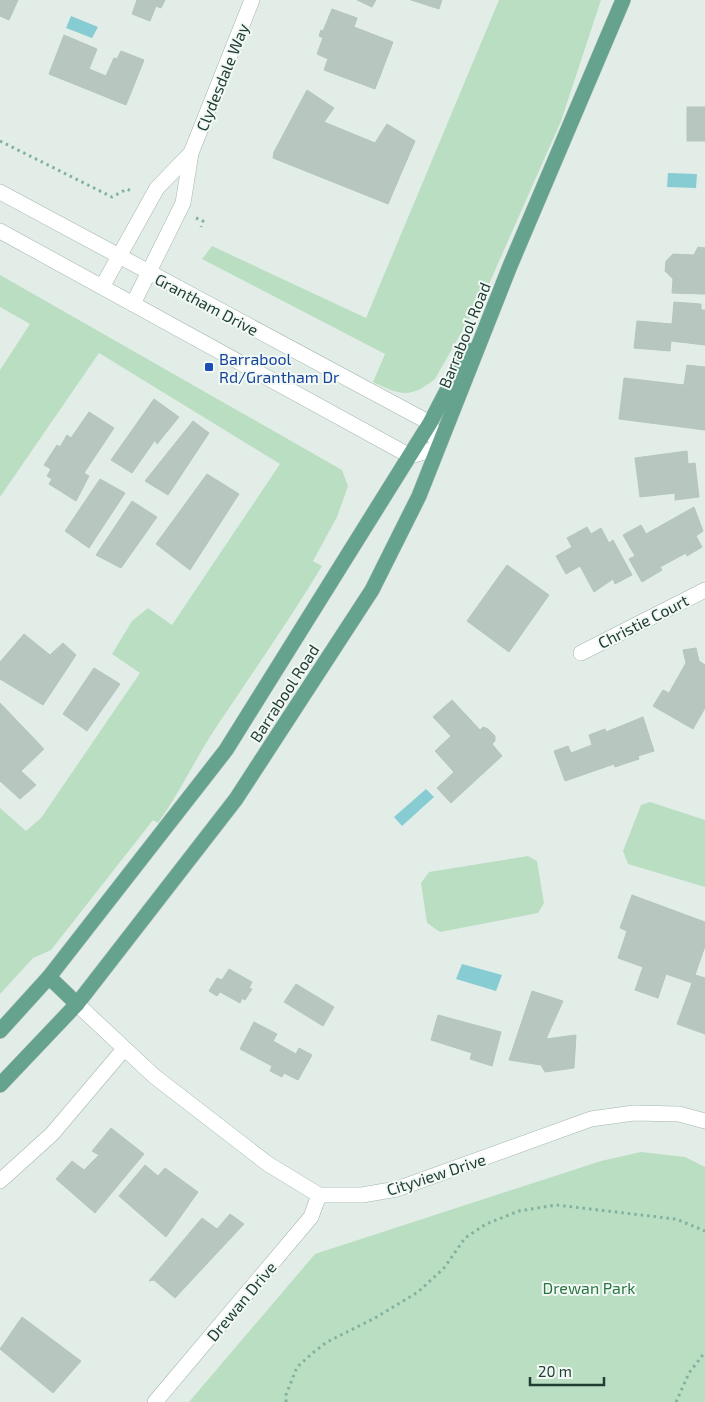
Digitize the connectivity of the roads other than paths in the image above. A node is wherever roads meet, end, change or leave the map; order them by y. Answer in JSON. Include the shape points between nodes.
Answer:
{"nodes":[{"id":1,"x":252,"y":0,"type":"edge"},
{"id":2,"x":623,"y":0,"type":"edge"},
{"id":3,"x":191,"y":153,"type":"junction"},
{"id":4,"x":0,"y":192,"type":"edge"},
{"id":5,"x":0,"y":231,"type":"edge"},
{"id":6,"x":119,"y":257,"type":"junction"},
{"id":7,"x":510,"y":266,"type":"junction"},
{"id":8,"x":149,"y":272,"type":"junction"},
{"id":9,"x":102,"y":287,"type":"junction"},
{"id":10,"x":133,"y":304,"type":"junction"},
{"id":11,"x":430,"y":423,"type":"junction"},
{"id":12,"x":438,"y":448,"type":"junction"},
{"id":13,"x":410,"y":456,"type":"junction"},
{"id":14,"x":705,"y":590,"type":"edge"},
{"id":15,"x":581,"y":653,"type":"dead end"},
{"id":16,"x":49,"y":977,"type":"junction"},
{"id":17,"x":76,"y":1004,"type":"junction"},
{"id":18,"x":0,"y":1031,"type":"edge"},
{"id":19,"x":124,"y":1049,"type":"junction"},
{"id":20,"x":0,"y":1085,"type":"edge"},
{"id":21,"x":705,"y":1122,"type":"edge"},
{"id":22,"x":0,"y":1181,"type":"edge"},
{"id":23,"x":319,"y":1195,"type":"junction"},
{"id":24,"x":155,"y":1402,"type":"edge"}],
"edges":[{"from":1,"to":3,"type":"street","name":"Clydesdale Way"},
{"from":2,"to":7,"type":"main road","name":"Barrabool Road"},
{"from":3,"to":6,"type":"street","name":"Clydesdale Way","via":[[157,188]]},
{"from":3,"to":8,"type":"street","name":"Clydesdale Way","via":[[183,203]]},
{"from":4,"to":6,"type":"street","name":"Grantham Drive"},
{"from":5,"to":9,"type":"street"},
{"from":6,"to":8,"type":"street","name":"Grantham Drive"},
{"from":6,"to":9,"type":"street","name":"Clydesdale Way"},
{"from":7,"to":11,"type":"main road","name":"Barrabool Road"},
{"from":7,"to":12,"type":"main road","name":"Barrabool Road"},
{"from":8,"to":10,"type":"street","name":"Clydesdale Way"},
{"from":8,"to":11,"type":"street","name":"Grantham Drive"},
{"from":9,"to":10,"type":"street"},
{"from":10,"to":13,"type":"street"},
{"from":11,"to":12,"type":"street"},
{"from":11,"to":13,"type":"main road","name":"Barrabool Road"},
{"from":12,"to":13,"type":"street"},
{"from":12,"to":17,"type":"main road","name":"Barrabool Road","via":[[419,496],[372,590],[236,799]]},
{"from":13,"to":16,"type":"main road","name":"Barrabool Road","via":[[226,750]]},
{"from":14,"to":15,"type":"street","name":"Christie Court"},
{"from":16,"to":17,"type":"main road"},
{"from":16,"to":18,"type":"main road","name":"Barrabool Road"},
{"from":17,"to":19,"type":"street"},
{"from":17,"to":20,"type":"main road","name":"Barrabool Road"},
{"from":19,"to":22,"type":"street","via":[[52,1134]]},
{"from":19,"to":23,"type":"street","via":[[268,1164]]},
{"from":21,"to":23,"type":"street","name":"Cityview Drive","via":[[680,1114],[634,1112],[591,1119],[397,1190],[362,1195]]},
{"from":23,"to":24,"type":"street","name":"Drewan Drive","via":[[310,1217]]}]}
